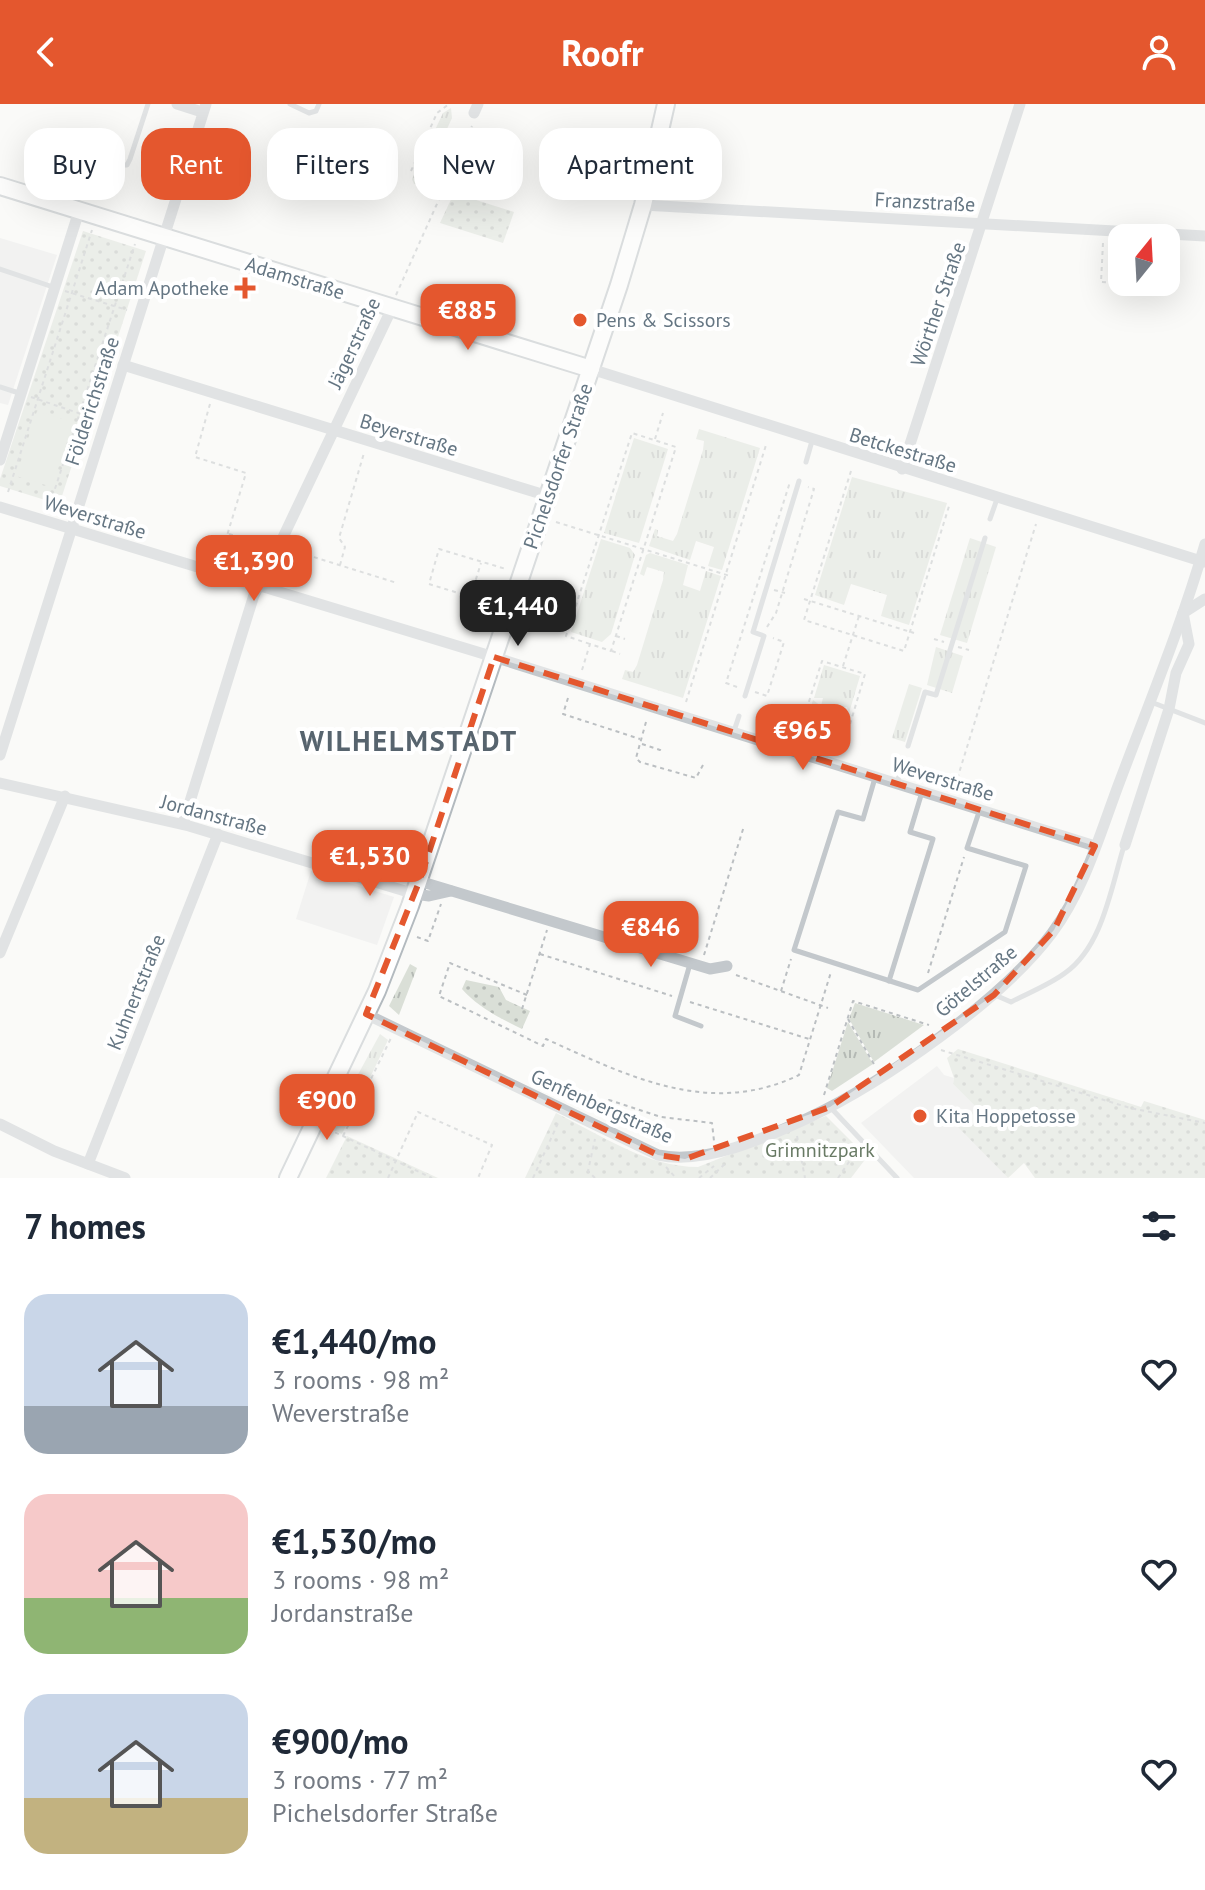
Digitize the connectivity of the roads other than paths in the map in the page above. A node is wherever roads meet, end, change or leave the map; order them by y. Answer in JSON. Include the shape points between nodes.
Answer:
{"nodes":[{"id":1,"x":148,"y":104,"type":"edge"},
{"id":2,"x":177,"y":104,"type":"edge"},
{"id":3,"x":290,"y":104,"type":"edge"},
{"id":4,"x":319,"y":104,"type":"edge"},
{"id":5,"x":666,"y":104,"type":"edge"},
{"id":6,"x":1020,"y":104,"type":"edge"},
{"id":7,"x":204,"y":108,"type":"edge"},
{"id":8,"x":125,"y":165,"type":"edge"},
{"id":9,"x":0,"y":186,"type":"edge"},
{"id":10,"x":643,"y":205,"type":"junction"},
{"id":11,"x":79,"y":211,"type":"junction"},
{"id":12,"x":982,"y":223,"type":"junction"},
{"id":13,"x":1205,"y":236,"type":"edge"},
{"id":14,"x":165,"y":238,"type":"junction"},
{"id":15,"x":0,"y":269,"type":"edge"},
{"id":16,"x":56,"y":288,"type":"junction"},
{"id":17,"x":392,"y":308,"type":"junction"},
{"id":18,"x":123,"y":365,"type":"junction"},
{"id":19,"x":591,"y":369,"type":"junction"},
{"id":20,"x":0,"y":387,"type":"edge"},
{"id":21,"x":22,"y":394,"type":"junction"},
{"id":22,"x":334,"y":430,"type":"junction"},
{"id":23,"x":812,"y":441,"type":"junction"},
{"id":24,"x":0,"y":460,"type":"edge"},
{"id":25,"x":806,"y":462,"type":"dead end"},
{"id":26,"x":902,"y":469,"type":"junction"},
{"id":27,"x":799,"y":481,"type":"dead end"},
{"id":28,"x":548,"y":496,"type":"junction"},
{"id":29,"x":997,"y":498,"type":"junction"},
{"id":30,"x":0,"y":507,"type":"edge"},
{"id":31,"x":990,"y":519,"type":"dead end"},
{"id":32,"x":71,"y":528,"type":"junction"},
{"id":33,"x":985,"y":538,"type":"dead end"},
{"id":34,"x":1205,"y":544,"type":"edge"},
{"id":35,"x":277,"y":549,"type":"road end"},
{"id":36,"x":1202,"y":562,"type":"edge"},
{"id":37,"x":268,"y":570,"type":"dead end"},
{"id":38,"x":260,"y":587,"type":"junction"},
{"id":39,"x":1205,"y":599,"type":"edge"},
{"id":40,"x":1183,"y":613,"type":"junction"},
{"id":41,"x":494,"y":657,"type":"junction"},
{"id":42,"x":745,"y":696,"type":"dead end"},
{"id":43,"x":1150,"y":702,"type":"junction"},
{"id":44,"x":1169,"y":709,"type":"junction"},
{"id":45,"x":739,"y":716,"type":"dead end"},
{"id":46,"x":1205,"y":723,"type":"edge"},
{"id":47,"x":734,"y":732,"type":"junction"},
{"id":48,"x":908,"y":746,"type":"dead end"},
{"id":49,"x":0,"y":755,"type":"edge"},
{"id":50,"x":903,"y":765,"type":"dead end"},
{"id":51,"x":875,"y":777,"type":"junction"},
{"id":52,"x":0,"y":783,"type":"edge"},
{"id":53,"x":897,"y":783,"type":"junction"},
{"id":54,"x":922,"y":791,"type":"junction"},
{"id":55,"x":65,"y":796,"type":"junction"},
{"id":56,"x":980,"y":809,"type":"junction"},
{"id":57,"x":183,"y":824,"type":"junction"},
{"id":58,"x":218,"y":834,"type":"junction"},
{"id":59,"x":1125,"y":845,"type":"joint"},
{"id":60,"x":1095,"y":846,"type":"junction"},
{"id":61,"x":417,"y":887,"type":"junction"},
{"id":62,"x":0,"y":953,"type":"edge"},
{"id":63,"x":697,"y":961,"type":"junction"},
{"id":64,"x":727,"y":966,"type":"road end"},
{"id":65,"x":889,"y":981,"type":"junction"},
{"id":66,"x":994,"y":995,"type":"junction"},
{"id":67,"x":366,"y":1014,"type":"junction"},
{"id":68,"x":701,"y":1026,"type":"dead end"},
{"id":69,"x":826,"y":1104,"type":"junction"},
{"id":70,"x":0,"y":1124,"type":"edge"},
{"id":71,"x":88,"y":1164,"type":"junction"},
{"id":72,"x":125,"y":1178,"type":"edge"},
{"id":73,"x":288,"y":1178,"type":"edge"},
{"id":74,"x":897,"y":1178,"type":"edge"}],
"edges":[{"from":1,"to":8,"type":"lane"},
{"from":2,"to":7,"type":"street"},
{"from":3,"to":4,"type":"lane","via":[[309,113]]},
{"from":5,"to":10,"type":"street","name":"Pichelsdorfer Straße"},
{"from":6,"to":12,"type":"street","name":"Wörther Straße"},
{"from":7,"to":14,"type":"street","name":"Földerichstraße"},
{"from":9,"to":11,"type":"street","name":"Adamstraße"},
{"from":10,"to":12,"type":"street","name":"Franzstraße"},
{"from":10,"to":19,"type":"street","name":"Pichelsdorfer Straße"},
{"from":11,"to":14,"type":"street","name":"Adamstraße"},
{"from":11,"to":16,"type":"street"},
{"from":12,"to":13,"type":"street","name":"Franzstraße"},
{"from":12,"to":26,"type":"street","name":"Wörther Straße"},
{"from":14,"to":17,"type":"street","name":"Adamstraße"},
{"from":14,"to":18,"type":"street","name":"Földerichstraße"},
{"from":15,"to":16,"type":"lane"},
{"from":16,"to":21,"type":"street"},
{"from":17,"to":19,"type":"street","name":"Adamstraße"},
{"from":17,"to":22,"type":"street","name":"Jägerstraße"},
{"from":18,"to":22,"type":"street","name":"Beyerstraße"},
{"from":18,"to":32,"type":"street","name":"Földerichstraße"},
{"from":19,"to":23,"type":"street","name":"Betckestraße"},
{"from":19,"to":28,"type":"street","name":"Pichelsdorfer Straße"},
{"from":20,"to":21,"type":"lane"},
{"from":21,"to":24,"type":"street"},
{"from":22,"to":28,"type":"street","name":"Beyerstraße"},
{"from":22,"to":35,"type":"street","name":"Jägerstraße"},
{"from":23,"to":25,"type":"lane"},
{"from":23,"to":26,"type":"street","name":"Betckestraße"},
{"from":26,"to":29,"type":"street","name":"Betckestraße"},
{"from":27,"to":42,"type":"lane","via":[[753,632],[764,636]]},
{"from":28,"to":41,"type":"street","name":"Pichelsdorfer Straße"},
{"from":29,"to":31,"type":"lane"},
{"from":29,"to":36,"type":"street","name":"Betckestraße"},
{"from":30,"to":32,"type":"street","name":"Weverstraße"},
{"from":32,"to":38,"type":"street","name":"Weverstraße"},
{"from":32,"to":49,"type":"street","name":"Földerichstraße"},
{"from":33,"to":48,"type":"lane","via":[[936,695],[925,692]]},
{"from":34,"to":36,"type":"street","name":"Götelstraße"},
{"from":36,"to":40,"type":"street","name":"Götelstraße"},
{"from":37,"to":38,"type":"street"},
{"from":38,"to":41,"type":"street","name":"Weverstraße"},
{"from":38,"to":57,"type":"street"},
{"from":39,"to":40,"type":"street"},
{"from":40,"to":43,"type":"street","name":"Götelstraße"},
{"from":40,"to":44,"type":"street","via":[[1189,644]]},
{"from":41,"to":47,"type":"street","name":"Weverstraße"},
{"from":41,"to":61,"type":"street","name":"Pichelsdorfer Straße"},
{"from":43,"to":44,"type":"lane"},
{"from":43,"to":60,"type":"street","name":"Götelstraße"},
{"from":44,"to":46,"type":"lane"},
{"from":44,"to":59,"type":"street"},
{"from":45,"to":47,"type":"lane"},
{"from":47,"to":51,"type":"street","name":"Weverstraße"},
{"from":50,"to":53,"type":"lane"},
{"from":51,"to":53,"type":"street","name":"Weverstraße"},
{"from":51,"to":65,"type":"lane","via":[[863,819],[838,812],[794,950]]},
{"from":52,"to":55,"type":"street","name":"Jordanstraße"},
{"from":53,"to":54,"type":"street","name":"Weverstraße"},
{"from":54,"to":56,"type":"street","name":"Weverstraße"},
{"from":54,"to":65,"type":"lane","via":[[910,832],[933,839]]},
{"from":55,"to":57,"type":"street","name":"Jordanstraße"},
{"from":55,"to":62,"type":"street"},
{"from":56,"to":60,"type":"street","name":"Weverstraße"},
{"from":56,"to":65,"type":"lane","via":[[967,848],[1026,866],[1005,932],[918,990]]},
{"from":57,"to":58,"type":"street","name":"Jordanstraße"},
{"from":58,"to":61,"type":"street","name":"Jordanstraße"},
{"from":58,"to":71,"type":"street","name":"Kuhnertstraße"},
{"from":59,"to":66,"type":"lane","via":[[1111,896],[1077,963],[1011,1002]]},
{"from":60,"to":66,"type":"street","name":"Götelstraße","via":[[1054,930],[1018,975]]},
{"from":61,"to":63,"type":"street","via":[[429,896],[447,895]]},
{"from":61,"to":67,"type":"street","name":"Pichelsdorfer Straße"},
{"from":63,"to":64,"type":"street","via":[[710,969]]},
{"from":63,"to":68,"type":"lane","via":[[675,1016]]},
{"from":66,"to":69,"type":"street","name":"Götelstraße","via":[[929,1042]]},
{"from":67,"to":69,"type":"street","name":"Genfenbergstraße","via":[[658,1155],[696,1157],[793,1125]]},
{"from":67,"to":73,"type":"street","name":"Pichelsdorfer Straße"},
{"from":69,"to":74,"type":"lane"},
{"from":70,"to":71,"type":"street"},
{"from":71,"to":72,"type":"street"}]}
